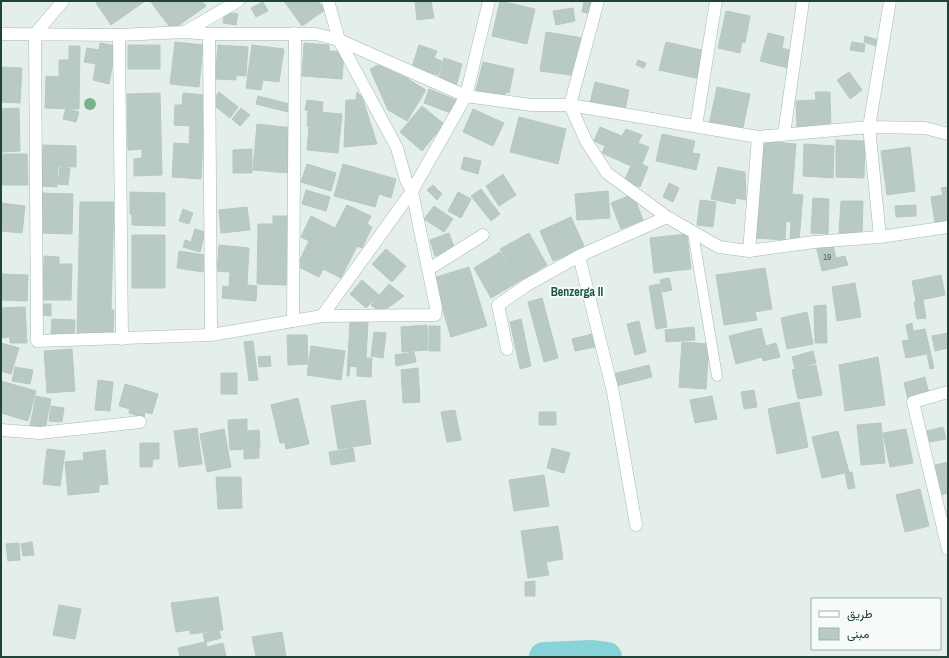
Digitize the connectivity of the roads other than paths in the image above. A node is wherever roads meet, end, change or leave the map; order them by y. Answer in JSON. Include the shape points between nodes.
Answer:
{"nodes":[{"id":1,"x":63,"y":1,"type":"edge"},
{"id":2,"x":238,"y":1,"type":"edge"},
{"id":3,"x":328,"y":1,"type":"edge"},
{"id":4,"x":489,"y":1,"type":"edge"},
{"id":5,"x":598,"y":1,"type":"edge"},
{"id":6,"x":716,"y":1,"type":"edge"},
{"id":7,"x":803,"y":1,"type":"edge"},
{"id":8,"x":890,"y":1,"type":"edge"},
{"id":9,"x":185,"y":32,"type":"junction"},
{"id":10,"x":295,"y":33,"type":"junction"},
{"id":11,"x":1,"y":34,"type":"edge"},
{"id":12,"x":35,"y":34,"type":"junction"},
{"id":13,"x":209,"y":34,"type":"junction"},
{"id":14,"x":119,"y":35,"type":"junction"},
{"id":15,"x":339,"y":40,"type":"junction"},
{"id":16,"x":466,"y":96,"type":"junction"},
{"id":17,"x":570,"y":105,"type":"junction"},
{"id":18,"x":696,"y":126,"type":"junction"},
{"id":19,"x":869,"y":127,"type":"junction"},
{"id":20,"x":784,"y":134,"type":"junction"},
{"id":21,"x":948,"y":134,"type":"edge"},
{"id":22,"x":758,"y":137,"type":"junction"},
{"id":23,"x":412,"y":191,"type":"junction"},
{"id":24,"x":667,"y":217,"type":"junction"},
{"id":25,"x":948,"y":227,"type":"edge"},
{"id":26,"x":693,"y":233,"type":"junction"},
{"id":27,"x":483,"y":235,"type":"dead end"},
{"id":28,"x":880,"y":237,"type":"junction"},
{"id":29,"x":749,"y":251,"type":"junction"},
{"id":30,"x":578,"y":256,"type":"junction"},
{"id":31,"x":429,"y":269,"type":"junction"},
{"id":32,"x":322,"y":316,"type":"junction"},
{"id":33,"x":293,"y":321,"type":"junction"},
{"id":34,"x":211,"y":335,"type":"junction"},
{"id":35,"x":122,"y":338,"type":"junction"},
{"id":36,"x":507,"y":349,"type":"dead end"},
{"id":37,"x":717,"y":376,"type":"dead end"},
{"id":38,"x":948,"y":392,"type":"edge"},
{"id":39,"x":140,"y":422,"type":"dead end"},
{"id":40,"x":1,"y":430,"type":"edge"},
{"id":41,"x":636,"y":525,"type":"dead end"},
{"id":42,"x":948,"y":549,"type":"edge"}],
"edges":[{"from":1,"to":12,"type":"street"},
{"from":2,"to":9,"type":"street"},
{"from":3,"to":15,"type":"street"},
{"from":4,"to":16,"type":"street"},
{"from":5,"to":17,"type":"street"},
{"from":6,"to":18,"type":"street"},
{"from":7,"to":20,"type":"street"},
{"from":8,"to":19,"type":"street"},
{"from":9,"to":13,"type":"street"},
{"from":9,"to":14,"type":"street"},
{"from":10,"to":13,"type":"street"},
{"from":10,"to":15,"type":"street","via":[[316,34]]},
{"from":10,"to":33,"type":"street"},
{"from":11,"to":12,"type":"street"},
{"from":12,"to":14,"type":"street"},
{"from":12,"to":35,"type":"street","via":[[37,342]]},
{"from":13,"to":34,"type":"street"},
{"from":14,"to":35,"type":"street"},
{"from":15,"to":16,"type":"street"},
{"from":15,"to":23,"type":"street","via":[[397,148],[406,180]]},
{"from":16,"to":17,"type":"street","via":[[530,105]]},
{"from":16,"to":23,"type":"street"},
{"from":17,"to":18,"type":"street"},
{"from":17,"to":24,"type":"street","via":[[586,141],[607,173]]},
{"from":18,"to":22,"type":"street"},
{"from":19,"to":20,"type":"street"},
{"from":19,"to":21,"type":"street","via":[[925,128]]},
{"from":19,"to":28,"type":"street"},
{"from":20,"to":22,"type":"street"},
{"from":22,"to":29,"type":"street"},
{"from":23,"to":31,"type":"street"},
{"from":23,"to":32,"type":"street"},
{"from":24,"to":26,"type":"street"},
{"from":24,"to":30,"type":"street"},
{"from":25,"to":28,"type":"street"},
{"from":26,"to":29,"type":"street","via":[[719,248]]},
{"from":26,"to":37,"type":"lane"},
{"from":27,"to":31,"type":"street"},
{"from":28,"to":29,"type":"street","via":[[814,242]]},
{"from":30,"to":36,"type":"street","via":[[498,305]]},
{"from":30,"to":41,"type":"street","via":[[613,392]]},
{"from":31,"to":32,"type":"street","via":[[435,315]]},
{"from":32,"to":33,"type":"street"},
{"from":33,"to":34,"type":"street"},
{"from":34,"to":35,"type":"street"},
{"from":38,"to":42,"type":"street","via":[[913,402]]},
{"from":39,"to":40,"type":"street","via":[[40,433]]}]}
